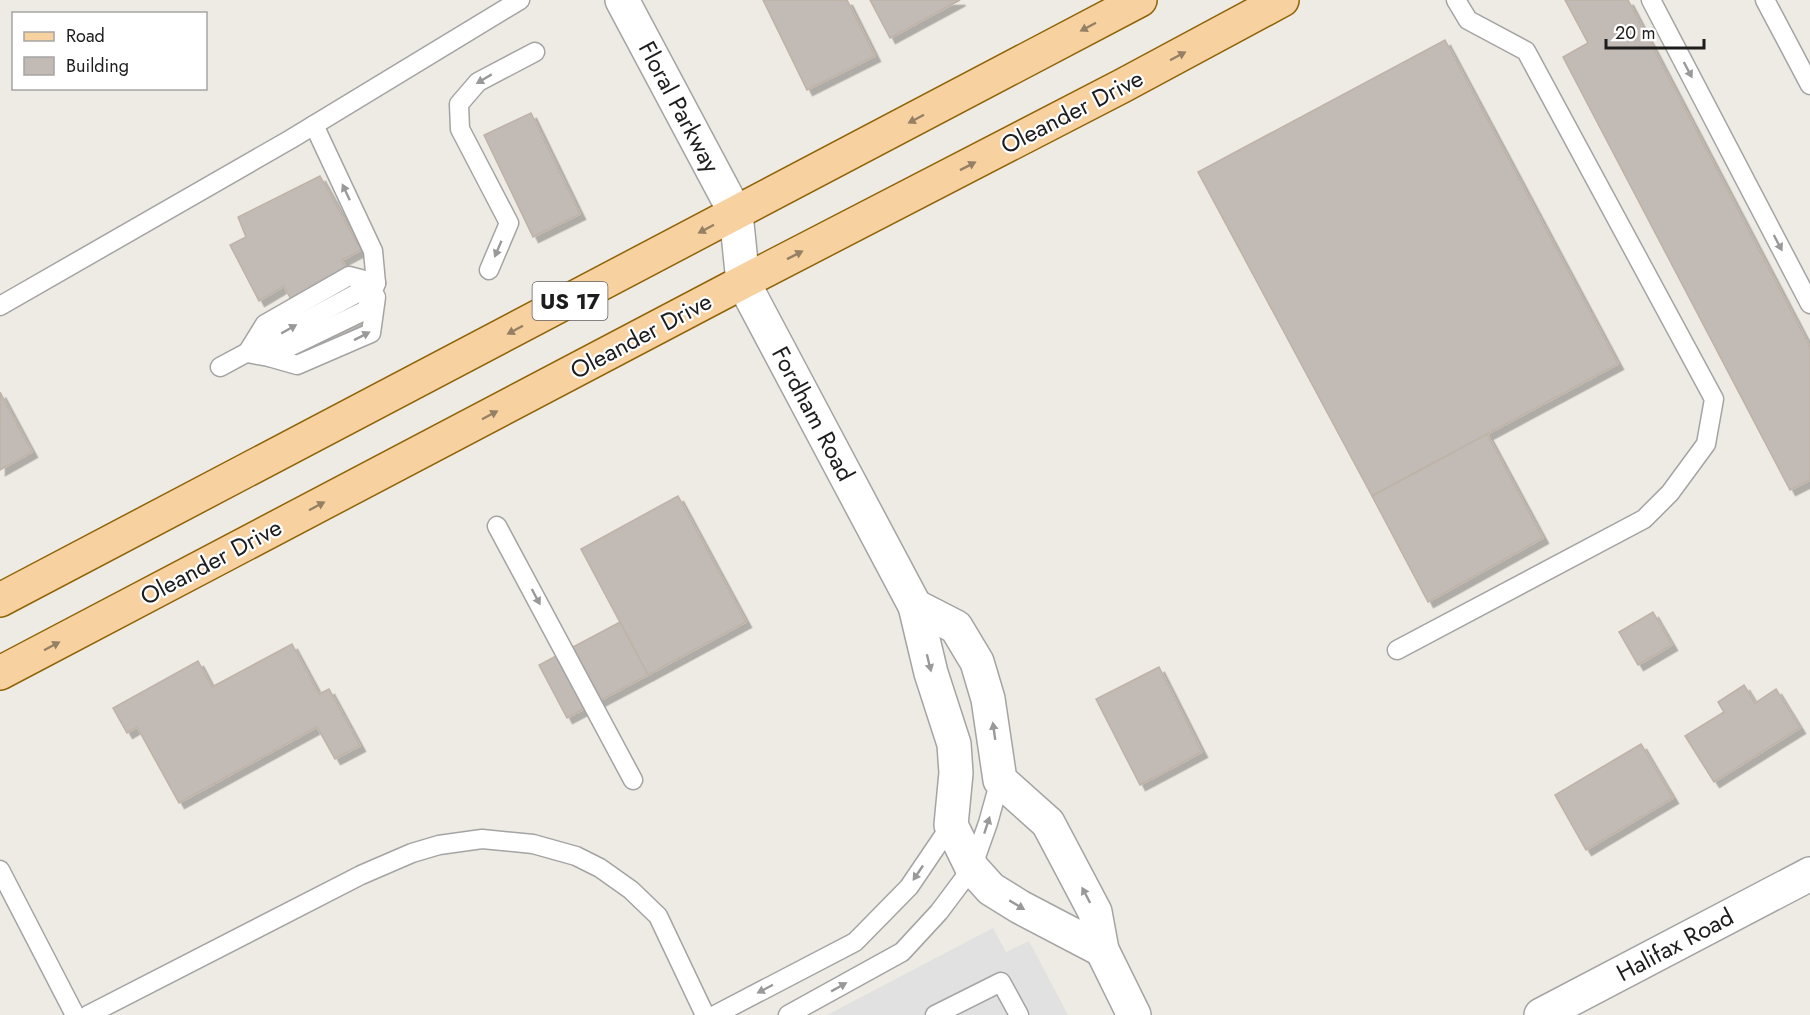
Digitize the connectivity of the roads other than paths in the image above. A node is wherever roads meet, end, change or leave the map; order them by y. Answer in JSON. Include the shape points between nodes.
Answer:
{"nodes":[{"id":1,"x":520,"y":0,"type":"edge"},
{"id":2,"x":622,"y":0,"type":"edge"},
{"id":3,"x":1140,"y":0,"type":"edge"},
{"id":4,"x":1282,"y":0,"type":"edge"},
{"id":5,"x":1456,"y":0,"type":"edge"},
{"id":6,"x":1765,"y":0,"type":"edge"},
{"id":7,"x":1658,"y":2,"type":"edge"},
{"id":8,"x":536,"y":52,"type":"dead end"},
{"id":9,"x":1810,"y":86,"type":"edge"},
{"id":10,"x":314,"y":125,"type":"junction"},
{"id":11,"x":736,"y":214,"type":"junction"},
{"id":12,"x":489,"y":270,"type":"dead end"},
{"id":13,"x":743,"y":282,"type":"junction"},
{"id":14,"x":376,"y":283,"type":"junction"},
{"id":15,"x":1810,"y":304,"type":"edge"},
{"id":16,"x":0,"y":306,"type":"edge"},
{"id":17,"x":247,"y":353,"type":"junction"},
{"id":18,"x":220,"y":367,"type":"dead end"},
{"id":19,"x":497,"y":526,"type":"dead end"},
{"id":20,"x":0,"y":600,"type":"edge"},
{"id":21,"x":915,"y":606,"type":"junction"},
{"id":22,"x":1398,"y":650,"type":"dead end"},
{"id":23,"x":0,"y":673,"type":"edge"},
{"id":24,"x":633,"y":780,"type":"dead end"},
{"id":25,"x":1000,"y":780,"type":"junction"},
{"id":26,"x":951,"y":825,"type":"junction"},
{"id":27,"x":972,"y":868,"type":"junction"},
{"id":28,"x":0,"y":870,"type":"edge"},
{"id":29,"x":1810,"y":874,"type":"edge"},
{"id":30,"x":1102,"y":950,"type":"junction"},
{"id":31,"x":75,"y":1015,"type":"edge"},
{"id":32,"x":88,"y":1015,"type":"edge"},
{"id":33,"x":705,"y":1015,"type":"edge"},
{"id":34,"x":715,"y":1015,"type":"edge"},
{"id":35,"x":788,"y":1015,"type":"edge"},
{"id":36,"x":935,"y":1015,"type":"edge"},
{"id":37,"x":1019,"y":1015,"type":"edge"},
{"id":38,"x":1134,"y":1015,"type":"edge"},
{"id":39,"x":1540,"y":1015,"type":"edge"}],
"edges":[{"from":1,"to":10,"type":"lane"},
{"from":2,"to":11,"type":"street","name":"Floral Parkway"},
{"from":3,"to":11,"type":"main road","number":"US 17","one_way":true},
{"from":13,"to":4,"type":"main road","name":"Oleander Drive","number":"US 17","one_way":true},
{"from":5,"to":22,"type":"lane","via":[[1468,20],[1526,51],[1714,399],[1706,444],[1670,493],[1644,519]]},
{"from":6,"to":9,"type":"lane"},
{"from":7,"to":15,"type":"lane","one_way":true},
{"from":8,"to":12,"type":"lane","one_way":true,"via":[[478,82],[459,104],[460,129],[509,223]]},
{"from":14,"to":10,"type":"lane","one_way":true,"via":[[373,251]]},
{"from":10,"to":16,"type":"lane"},
{"from":11,"to":13,"type":"street","name":"Fordham Road"},
{"from":11,"to":20,"type":"main road","number":"US 17","one_way":true},
{"from":13,"to":21,"type":"street","name":"Fordham Road"},
{"from":23,"to":13,"type":"main road","name":"Oleander Drive","number":"US 17","one_way":true},
{"from":17,"to":14,"type":"lane","one_way":true},
{"from":17,"to":14,"type":"lane","one_way":true,"via":[[269,357],[366,310]]},
{"from":17,"to":18,"type":"lane"},
{"from":19,"to":24,"type":"lane","one_way":true},
{"from":25,"to":21,"type":"street","one_way":true,"via":[[988,699],[977,663],[956,627]]},
{"from":21,"to":26,"type":"street","name":"Fordham Road","one_way":true,"via":[[954,744],[956,773]]},
{"from":27,"to":25,"type":"lane","one_way":true},
{"from":30,"to":25,"type":"street","one_way":true,"via":[[1095,912],[1048,823]]},
{"from":26,"to":27,"type":"street"},
{"from":26,"to":34,"type":"lane","one_way":true,"via":[[909,887],[855,942]]},
{"from":27,"to":30,"type":"street","one_way":true,"via":[[991,889]]},
{"from":35,"to":27,"type":"lane","one_way":true,"via":[[902,952]]},
{"from":28,"to":31,"type":"lane"},
{"from":29,"to":39,"type":"street","name":"Halifax Road"},
{"from":30,"to":38,"type":"street"},
{"from":32,"to":33,"type":"lane","via":[[403,856],[439,845],[482,839],[533,844],[574,855],[600,867],[631,890],[658,916]]},
{"from":36,"to":37,"type":"lane","via":[[1001,982]]}]}
